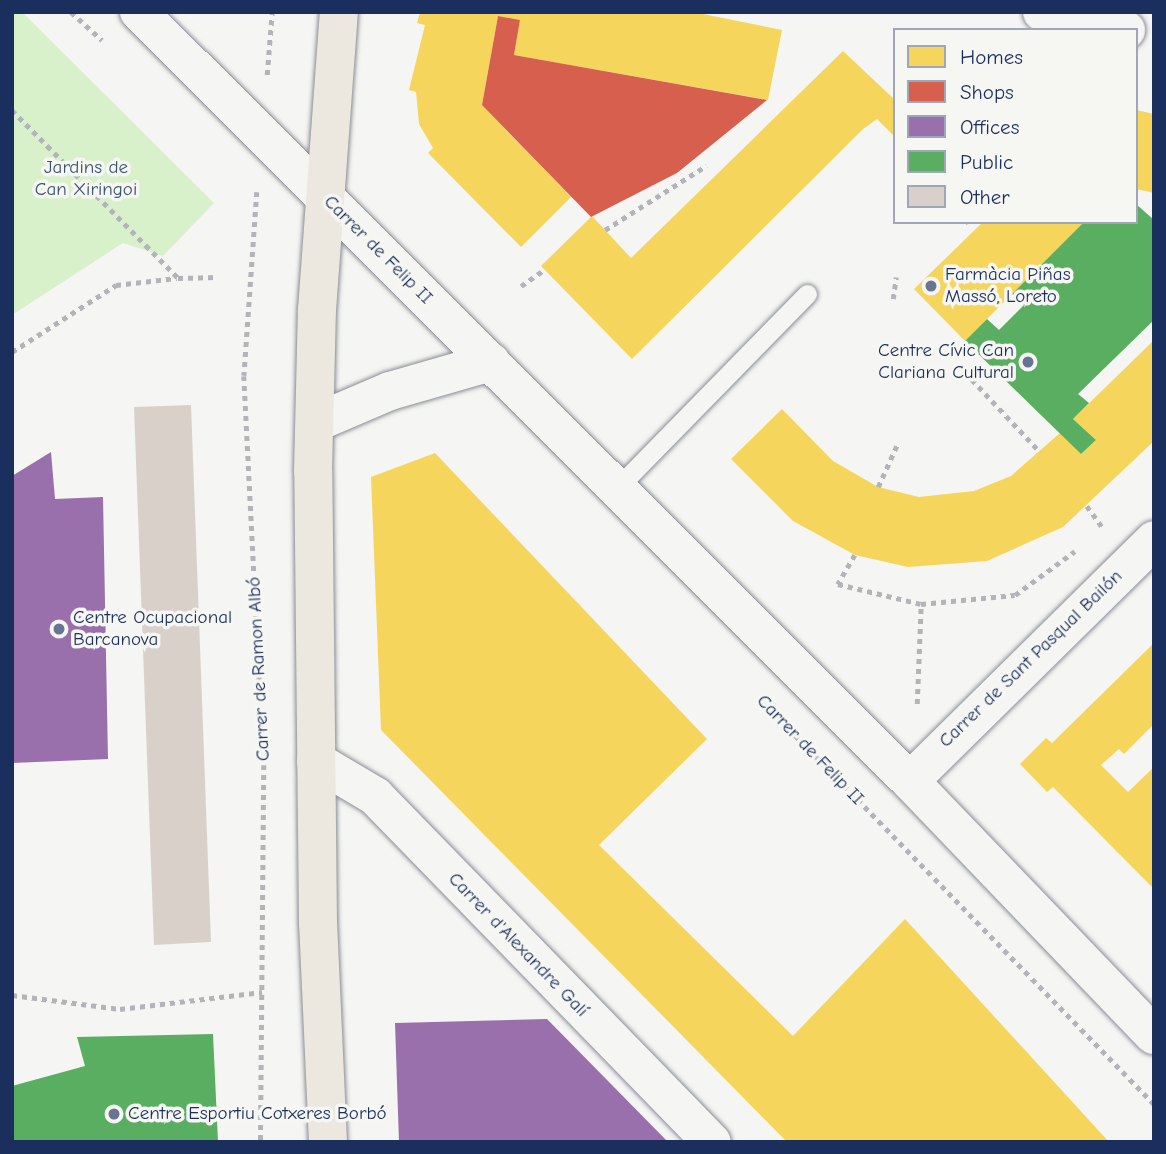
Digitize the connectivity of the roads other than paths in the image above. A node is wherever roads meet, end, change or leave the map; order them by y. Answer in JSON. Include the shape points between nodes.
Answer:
{"nodes":[{"id":1,"x":139,"y":12,"type":"edge"},
{"id":2,"x":339,"y":12,"type":"edge"},
{"id":3,"x":1042,"y":12,"type":"edge"},
{"id":4,"x":1117,"y":28,"type":"edge"},
{"id":5,"x":324,"y":197,"type":"junction"},
{"id":6,"x":807,"y":294,"type":"dead end"},
{"id":7,"x":491,"y":362,"type":"junction"},
{"id":8,"x":314,"y":423,"type":"junction"},
{"id":9,"x":616,"y":489,"type":"junction"},
{"id":10,"x":1154,"y":540,"type":"edge"},
{"id":11,"x":316,"y":761,"type":"junction"},
{"id":12,"x":910,"y":781,"type":"junction"},
{"id":13,"x":1154,"y":1035,"type":"edge"},
{"id":14,"x":328,"y":1142,"type":"edge"},
{"id":15,"x":712,"y":1142,"type":"edge"}],
"edges":[{"from":1,"to":5,"type":"street","name":"Carrer de Felip II"},
{"from":2,"to":5,"type":"main road"},
{"from":3,"to":4,"type":"street"},
{"from":5,"to":7,"type":"street","name":"Carrer de Felip II"},
{"from":5,"to":8,"type":"main road"},
{"from":6,"to":9,"type":"lane"},
{"from":7,"to":8,"type":"street","via":[[390,391]]},
{"from":7,"to":9,"type":"street","name":"Carrer de Felip II"},
{"from":8,"to":11,"type":"main road"},
{"from":9,"to":12,"type":"street","name":"Carrer de Felip II"},
{"from":10,"to":12,"type":"street","name":"Carrer de Sant Pasqual Bailón"},
{"from":11,"to":14,"type":"main road"},
{"from":11,"to":15,"type":"street","name":"Carrer d'Alexandre Galí","via":[[375,796]]},
{"from":12,"to":13,"type":"street","name":"Carrer de Felip II"}]}
